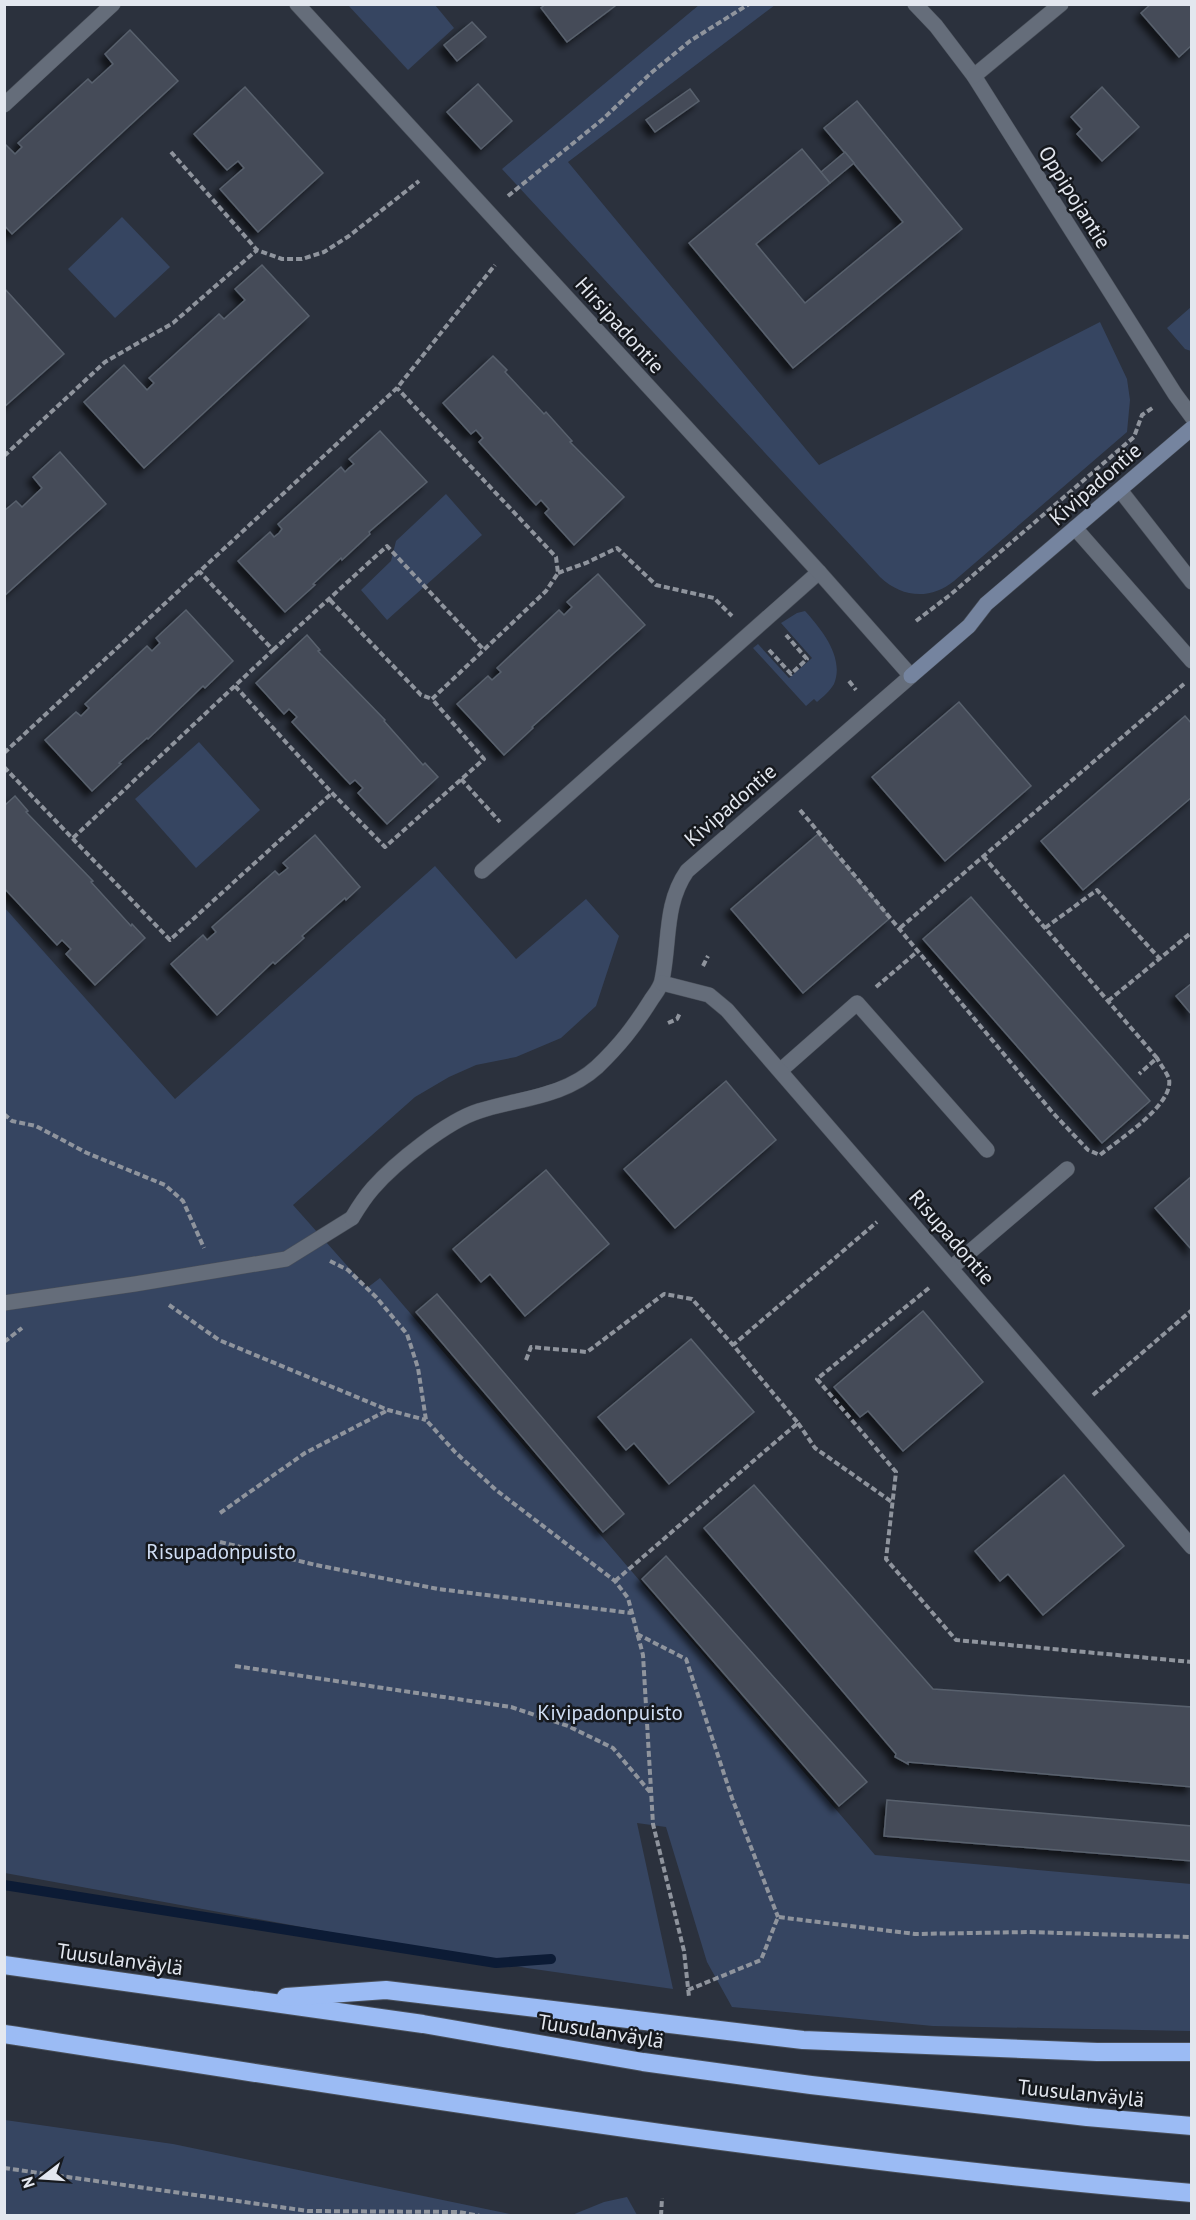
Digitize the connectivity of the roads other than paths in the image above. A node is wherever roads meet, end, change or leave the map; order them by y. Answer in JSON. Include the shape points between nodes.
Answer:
{"nodes":[{"id":1,"x":112,"y":4,"type":"edge"},
{"id":2,"x":297,"y":4,"type":"edge"},
{"id":3,"x":915,"y":4,"type":"edge"},
{"id":4,"x":1061,"y":4,"type":"edge"},
{"id":5,"x":974,"y":76,"type":"junction"},
{"id":6,"x":4,"y":105,"type":"edge"},
{"id":7,"x":1191,"y":417,"type":"edge"},
{"id":8,"x":1191,"y":428,"type":"edge"},
{"id":9,"x":1120,"y":490,"type":"junction"},
{"id":10,"x":1075,"y":528,"type":"junction"},
{"id":11,"x":819,"y":572,"type":"junction"},
{"id":12,"x":1191,"y":582,"type":"edge"},
{"id":13,"x":1191,"y":661,"type":"edge"},
{"id":14,"x":911,"y":676,"type":"junction"},
{"id":15,"x":482,"y":871,"type":"dead end"},
{"id":16,"x":662,"y":983,"type":"junction"},
{"id":17,"x":781,"y":1070,"type":"junction"},
{"id":18,"x":987,"y":1150,"type":"dead end"},
{"id":19,"x":1067,"y":1169,"type":"dead end"},
{"id":20,"x":951,"y":1268,"type":"junction"},
{"id":21,"x":4,"y":1303,"type":"edge"},
{"id":22,"x":1191,"y":1547,"type":"edge"},
{"id":23,"x":4,"y":1965,"type":"edge"},
{"id":24,"x":251,"y":2000,"type":"junction"},
{"id":25,"x":4,"y":2034,"type":"edge"},
{"id":26,"x":1191,"y":2052,"type":"edge"},
{"id":27,"x":1191,"y":2126,"type":"edge"},
{"id":28,"x":1191,"y":2193,"type":"edge"}],
"edges":[{"from":1,"to":6,"type":"street"},
{"from":2,"to":11,"type":"street","name":"Hirsipadontie"},
{"from":3,"to":5,"type":"street","name":"Oppipojantie"},
{"from":4,"to":5,"type":"street"},
{"from":5,"to":7,"type":"street","name":"Oppipojantie"},
{"from":8,"to":9,"type":"street","name":"Kivipadontie"},
{"from":9,"to":10,"type":"street","name":"Kivipadontie"},
{"from":9,"to":12,"type":"street"},
{"from":10,"to":13,"type":"street"},
{"from":10,"to":14,"type":"street","name":"Kivipadontie","via":[[986,604],[969,626]]},
{"from":11,"to":14,"type":"street","name":"Hirsipadontie"},
{"from":11,"to":15,"type":"street"},
{"from":14,"to":16,"type":"street","name":"Kivipadontie","via":[[687,871],[670,911]]},
{"from":16,"to":17,"type":"street","name":"Risupadontie","via":[[709,995]]},
{"from":16,"to":21,"type":"street","name":"Kivipadontie","via":[[628,1036],[577,1083],[477,1112],[450,1125],[379,1181],[352,1218],[286,1258]]},
{"from":17,"to":18,"type":"street","via":[[857,1003]]},
{"from":17,"to":20,"type":"street","name":"Risupadontie"},
{"from":19,"to":20,"type":"street"},
{"from":20,"to":22,"type":"street","name":"Risupadontie"},
{"from":23,"to":24,"type":"highway","name":"Tuusulanväylä"},
{"from":24,"to":26,"type":"highway","via":[[386,1990],[803,2040]]},
{"from":24,"to":27,"type":"highway","name":"Tuusulanväylä","via":[[811,2085]]},
{"from":25,"to":28,"type":"highway","via":[[823,2155],[1052,2182]]}]}
